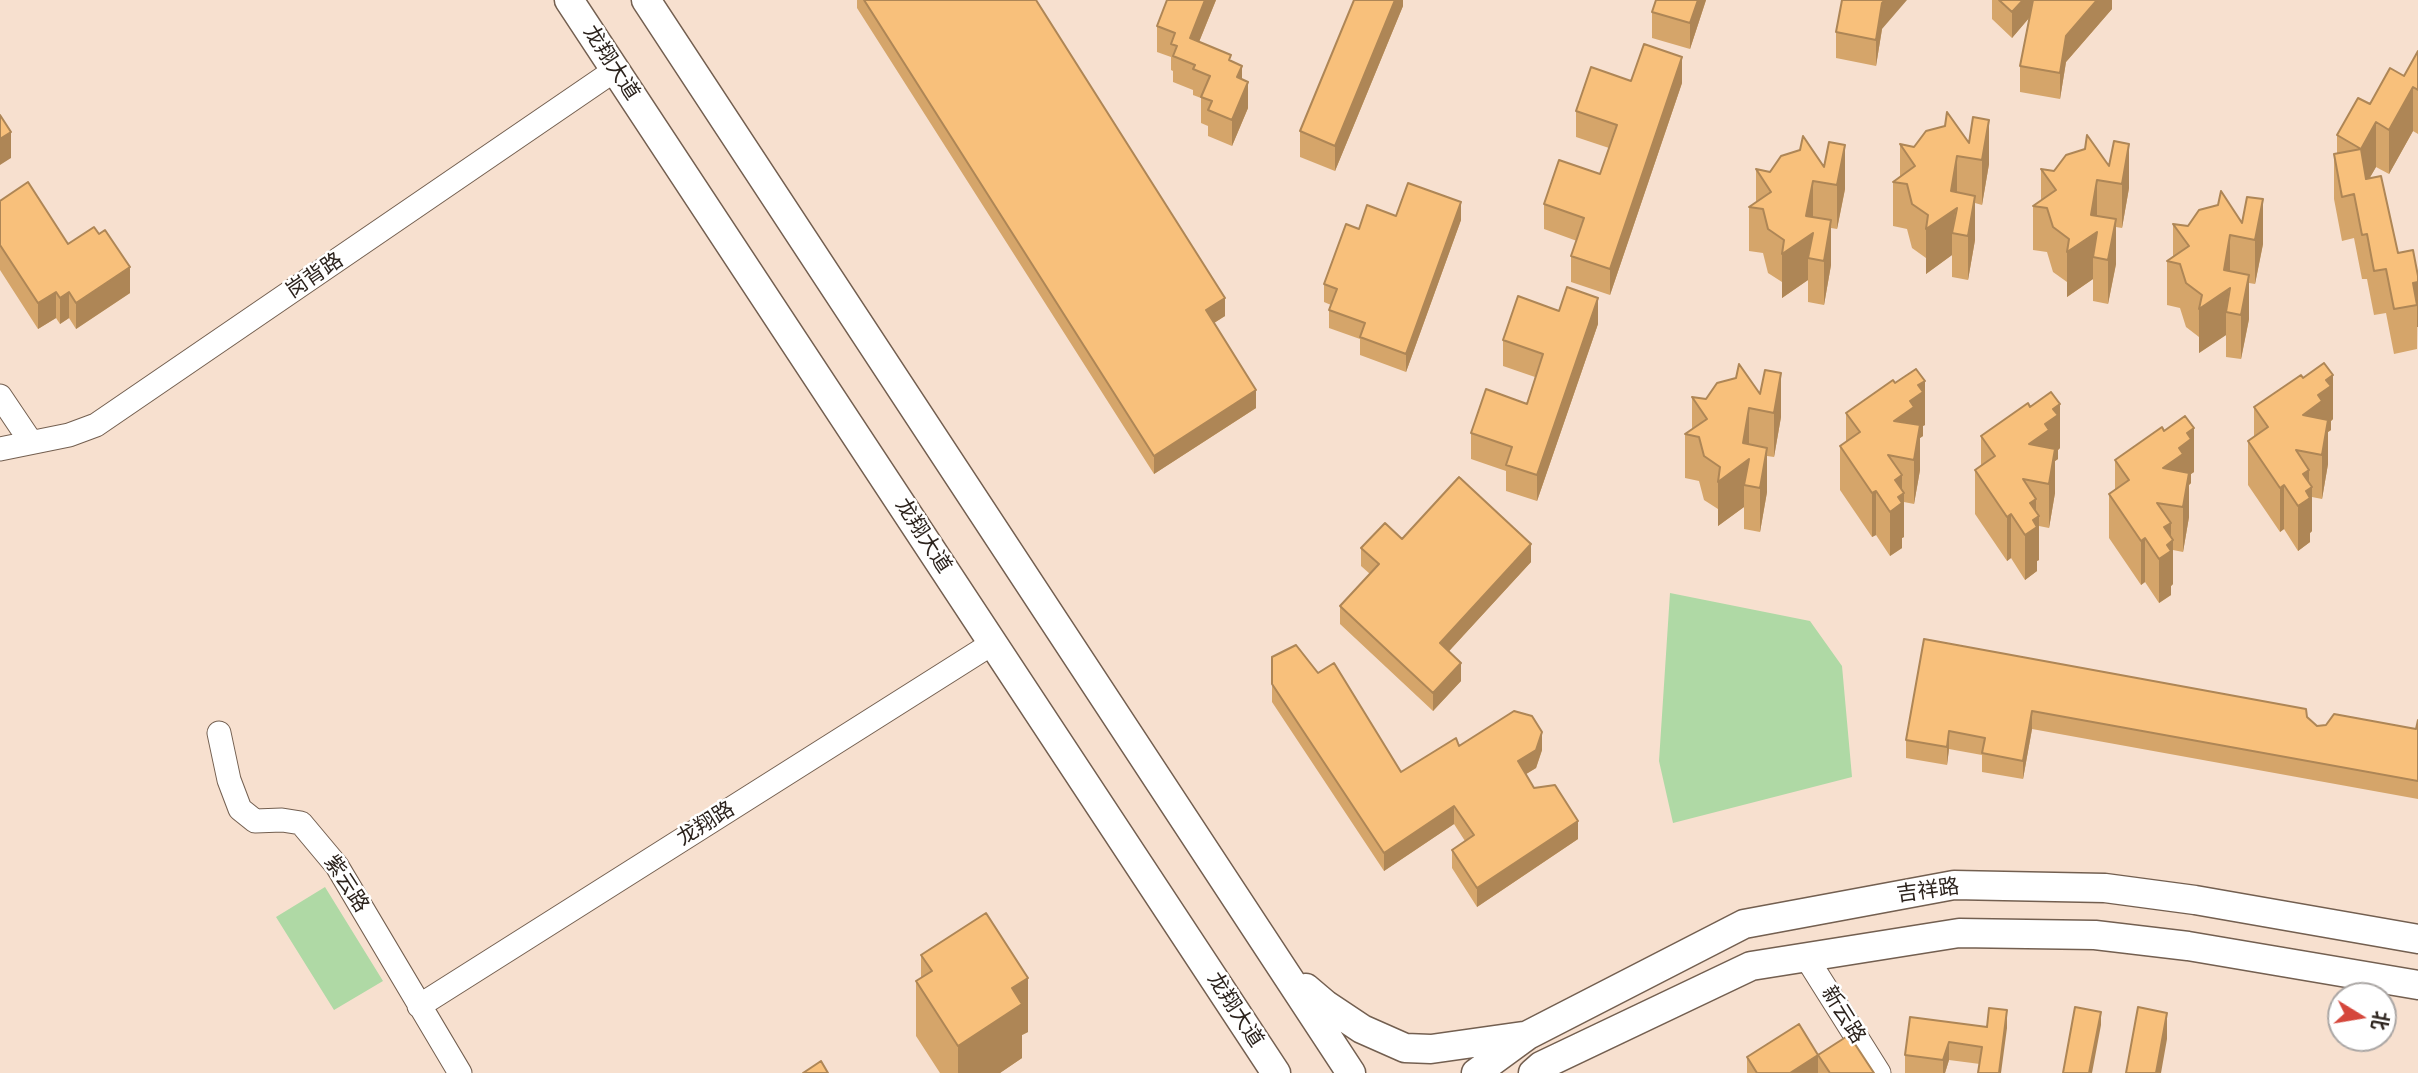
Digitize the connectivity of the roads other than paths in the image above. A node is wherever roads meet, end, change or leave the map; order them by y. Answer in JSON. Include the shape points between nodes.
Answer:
{"nodes":[{"id":1,"x":569,"y":0,"type":"edge"},
{"id":2,"x":646,"y":0,"type":"edge"},
{"id":3,"x":615,"y":70,"type":"junction"},
{"id":4,"x":0,"y":396,"type":"edge"},
{"id":5,"x":31,"y":442,"type":"junction"},
{"id":6,"x":0,"y":449,"type":"edge"},
{"id":7,"x":993,"y":643,"type":"junction"},
{"id":8,"x":219,"y":733,"type":"dead end"},
{"id":9,"x":2418,"y":939,"type":"edge"},
{"id":10,"x":1806,"y":957,"type":"junction"},
{"id":11,"x":1281,"y":965,"type":"junction"},
{"id":12,"x":2418,"y":985,"type":"edge"},
{"id":13,"x":1227,"y":998,"type":"junction"},
{"id":14,"x":419,"y":1006,"type":"junction"},
{"id":15,"x":1528,"y":1035,"type":"junction"},
{"id":16,"x":1536,"y":1071,"type":"edge"},
{"id":17,"x":460,"y":1073,"type":"edge"},
{"id":18,"x":1260,"y":1073,"type":"edge"},
{"id":19,"x":1276,"y":1073,"type":"edge"},
{"id":20,"x":1351,"y":1073,"type":"edge"},
{"id":21,"x":1476,"y":1073,"type":"edge"},
{"id":22,"x":1879,"y":1073,"type":"edge"}],
"edges":[{"from":1,"to":3,"type":"main road","name":"龙翔大道"},
{"from":2,"to":11,"type":"main road"},
{"from":3,"to":5,"type":"street","name":"岗背路","via":[[96,425]]},
{"from":3,"to":7,"type":"main road","name":"龙翔大道"},
{"from":4,"to":5,"type":"street"},
{"from":5,"to":6,"type":"street","name":"岗背路"},
{"from":7,"to":13,"type":"main road","name":"龙翔大道"},
{"from":7,"to":14,"type":"street","name":"龙翔路"},
{"from":8,"to":14,"type":"street","name":"紫云路","via":[[240,809],[255,821],[301,823],[337,866]]},
{"from":9,"to":15,"type":"main road","name":"吉祥路","via":[[2105,888],[1954,885],[1744,924]]},
{"from":10,"to":12,"type":"main road","via":[[1959,933],[2095,934]]},
{"from":10,"to":16,"type":"main road","via":[[1751,966]]},
{"from":10,"to":22,"type":"street","name":"新云路"},
{"from":11,"to":15,"type":"main road","via":[[1362,1030],[1405,1048],[1431,1049]]},
{"from":11,"to":20,"type":"main road"},
{"from":13,"to":18,"type":"main road","via":[[1244,1026]]},
{"from":13,"to":19,"type":"main road","name":"龙翔大道"},
{"from":14,"to":17,"type":"street","name":"紫云路"},
{"from":15,"to":21,"type":"main road","name":"吉祥路"}]}
